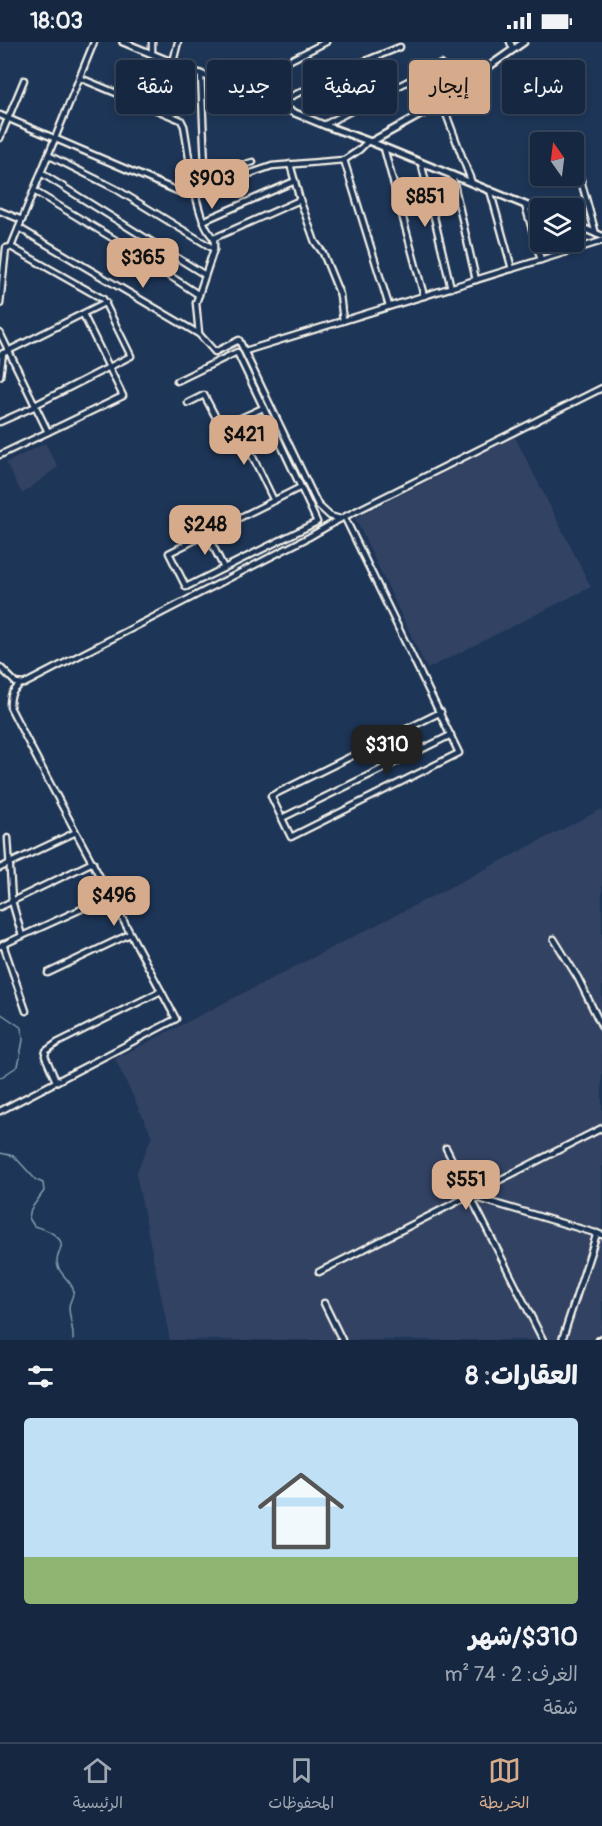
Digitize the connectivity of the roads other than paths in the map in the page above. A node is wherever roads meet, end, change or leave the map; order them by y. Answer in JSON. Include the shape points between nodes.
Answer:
{"nodes":[{"id":1,"x":94,"y":42,"type":"edge"},
{"id":2,"x":123,"y":42,"type":"edge"},
{"id":3,"x":152,"y":42,"type":"edge"},
{"id":4,"x":178,"y":42,"type":"edge"},
{"id":5,"x":326,"y":42,"type":"edge"},
{"id":6,"x":510,"y":42,"type":"edge"},
{"id":7,"x":524,"y":42,"type":"edge"},
{"id":8,"x":400,"y":47,"type":"dead end"},
{"id":9,"x":513,"y":49,"type":"junction"},
{"id":10,"x":152,"y":53,"type":"junction"},
{"id":11,"x":168,"y":60,"type":"edge"},
{"id":12,"x":174,"y":60,"type":"edge"},
{"id":13,"x":290,"y":60,"type":"edge"},
{"id":14,"x":490,"y":66,"type":"edge"},
{"id":15,"x":195,"y":71,"type":"edge"},
{"id":16,"x":201,"y":74,"type":"junction"},
{"id":17,"x":207,"y":76,"type":"edge"},
{"id":18,"x":80,"y":78,"type":"junction"},
{"id":19,"x":24,"y":80,"type":"dead end"},
{"id":20,"x":409,"y":81,"type":"edge"},
{"id":21,"x":291,"y":97,"type":"edge"},
{"id":22,"x":291,"y":110,"type":"edge"},
{"id":23,"x":421,"y":114,"type":"edge"},
{"id":24,"x":446,"y":114,"type":"edge"},
{"id":25,"x":0,"y":115,"type":"edge"},
{"id":26,"x":8,"y":118,"type":"junction"},
{"id":27,"x":324,"y":125,"type":"junction"},
{"id":28,"x":56,"y":137,"type":"junction"},
{"id":29,"x":0,"y":138,"type":"edge"},
{"id":30,"x":369,"y":142,"type":"junction"},
{"id":31,"x":384,"y":148,"type":"junction"},
{"id":32,"x":48,"y":155,"type":"junction"},
{"id":33,"x":344,"y":160,"type":"junction"},
{"id":34,"x":253,"y":162,"type":"dead end"},
{"id":35,"x":421,"y":162,"type":"junction"},
{"id":36,"x":290,"y":164,"type":"junction"},
{"id":37,"x":41,"y":173,"type":"junction"},
{"id":38,"x":205,"y":174,"type":"junction"},
{"id":39,"x":452,"y":175,"type":"junction"},
{"id":40,"x":193,"y":178,"type":"junction"},
{"id":41,"x":295,"y":181,"type":"junction"},
{"id":42,"x":472,"y":183,"type":"junction"},
{"id":43,"x":584,"y":186,"type":"edge"},
{"id":44,"x":206,"y":189,"type":"junction"},
{"id":45,"x":490,"y":190,"type":"junction"},
{"id":46,"x":34,"y":191,"type":"junction"},
{"id":47,"x":195,"y":192,"type":"junction"},
{"id":48,"x":300,"y":200,"type":"junction"},
{"id":49,"x":525,"y":205,"type":"junction"},
{"id":50,"x":530,"y":207,"type":"edge"},
{"id":51,"x":0,"y":211,"type":"edge"},
{"id":52,"x":22,"y":220,"type":"junction"},
{"id":53,"x":203,"y":220,"type":"junction"},
{"id":54,"x":19,"y":228,"type":"junction"},
{"id":55,"x":584,"y":229,"type":"edge"},
{"id":56,"x":599,"y":235,"type":"edge"},
{"id":57,"x":214,"y":238,"type":"junction"},
{"id":58,"x":602,"y":241,"type":"edge"},
{"id":59,"x":0,"y":245,"type":"edge"},
{"id":60,"x":9,"y":247,"type":"junction"},
{"id":61,"x":214,"y":249,"type":"junction"},
{"id":62,"x":541,"y":260,"type":"junction"},
{"id":63,"x":512,"y":269,"type":"junction"},
{"id":64,"x":205,"y":275,"type":"junction"},
{"id":65,"x":476,"y":280,"type":"junction"},
{"id":66,"x":451,"y":288,"type":"junction"},
{"id":67,"x":199,"y":294,"type":"junction"},
{"id":68,"x":424,"y":296,"type":"junction"},
{"id":69,"x":106,"y":302,"type":"junction"},
{"id":70,"x":0,"y":304,"type":"edge"},
{"id":71,"x":389,"y":306,"type":"junction"},
{"id":72,"x":83,"y":314,"type":"junction"},
{"id":73,"x":343,"y":321,"type":"junction"},
{"id":74,"x":0,"y":333,"type":"edge"},
{"id":75,"x":200,"y":334,"type":"junction"},
{"id":76,"x":245,"y":351,"type":"junction"},
{"id":77,"x":4,"y":353,"type":"edge"},
{"id":78,"x":109,"y":368,"type":"junction"},
{"id":79,"x":0,"y":376,"type":"edge"},
{"id":80,"x":177,"y":381,"type":"dead end"},
{"id":81,"x":602,"y":388,"type":"edge"},
{"id":82,"x":188,"y":403,"type":"dead end"},
{"id":83,"x":36,"y":405,"type":"junction"},
{"id":84,"x":263,"y":408,"type":"junction"},
{"id":85,"x":236,"y":420,"type":"junction"},
{"id":86,"x":0,"y":422,"type":"edge"},
{"id":87,"x":48,"y":432,"type":"junction"},
{"id":88,"x":0,"y":455,"type":"edge"},
{"id":89,"x":301,"y":487,"type":"junction"},
{"id":90,"x":274,"y":501,"type":"junction"},
{"id":91,"x":342,"y":518,"type":"junction"},
{"id":92,"x":328,"y":520,"type":"junction"},
{"id":93,"x":317,"y":522,"type":"junction"},
{"id":94,"x":207,"y":534,"type":"junction"},
{"id":95,"x":224,"y":568,"type":"junction"},
{"id":96,"x":0,"y":667,"type":"edge"},
{"id":97,"x":20,"y":685,"type":"junction"},
{"id":98,"x":441,"y":712,"type":"junction"},
{"id":99,"x":452,"y":735,"type":"junction"},
{"id":100,"x":282,"y":818,"type":"junction"},
{"id":101,"x":74,"y":833,"type":"junction"},
{"id":102,"x":8,"y":838,"type":"dead end"},
{"id":103,"x":93,"y":862,"type":"junction"},
{"id":104,"x":10,"y":863,"type":"junction"},
{"id":105,"x":0,"y":868,"type":"edge"},
{"id":106,"x":110,"y":896,"type":"junction"},
{"id":107,"x":12,"y":901,"type":"junction"},
{"id":108,"x":0,"y":907,"type":"edge"},
{"id":109,"x":130,"y":934,"type":"junction"},
{"id":110,"x":22,"y":936,"type":"junction"},
{"id":111,"x":554,"y":939,"type":"dead end"},
{"id":112,"x":2,"y":945,"type":"edge"},
{"id":113,"x":48,"y":973,"type":"dead end"},
{"id":114,"x":161,"y":991,"type":"junction"},
{"id":115,"x":26,"y":1011,"type":"dead end"},
{"id":116,"x":602,"y":1027,"type":"edge"},
{"id":117,"x":56,"y":1081,"type":"junction"},
{"id":118,"x":0,"y":1111,"type":"edge"},
{"id":119,"x":602,"y":1128,"type":"edge"},
{"id":120,"x":446,"y":1148,"type":"dead end"},
{"id":121,"x":470,"y":1196,"type":"junction"},
{"id":122,"x":600,"y":1234,"type":"edge"},
{"id":123,"x":319,"y":1272,"type":"dead end"},
{"id":124,"x":324,"y":1304,"type":"dead end"},
{"id":125,"x":342,"y":1340,"type":"edge"},
{"id":126,"x":543,"y":1340,"type":"edge"},
{"id":127,"x":562,"y":1340,"type":"edge"}],
"edges":[{"from":1,"to":18,"type":"street"},
{"from":2,"to":10,"type":"street"},
{"from":3,"to":10,"type":"street"},
{"from":4,"to":12,"type":"street"},
{"from":5,"to":13,"type":"street"},
{"from":6,"to":9,"type":"street"},
{"from":7,"to":9,"type":"street"},
{"from":8,"to":21,"type":"street"},
{"from":9,"to":14,"type":"street"},
{"from":10,"to":11,"type":"street"},
{"from":15,"to":16,"type":"street"},
{"from":16,"to":17,"type":"street"},
{"from":16,"to":38,"type":"street"},
{"from":18,"to":28,"type":"street"},
{"from":18,"to":40,"type":"street","via":[[181,120]]},
{"from":19,"to":26,"type":"street"},
{"from":20,"to":27,"type":"street"},
{"from":22,"to":27,"type":"street"},
{"from":23,"to":30,"type":"street"},
{"from":24,"to":42,"type":"street"},
{"from":25,"to":26,"type":"street"},
{"from":26,"to":28,"type":"street"},
{"from":26,"to":29,"type":"street"},
{"from":27,"to":30,"type":"street"},
{"from":28,"to":32,"type":"street"},
{"from":28,"to":47,"type":"street","via":[[182,194]]},
{"from":30,"to":31,"type":"street"},
{"from":30,"to":33,"type":"street"},
{"from":31,"to":35,"type":"street"},
{"from":31,"to":68,"type":"street"},
{"from":32,"to":37,"type":"street"},
{"from":32,"to":61,"type":"street","via":[[116,189]]},
{"from":33,"to":36,"type":"street"},
{"from":33,"to":71,"type":"street"},
{"from":34,"to":38,"type":"street"},
{"from":35,"to":39,"type":"street"},
{"from":35,"to":66,"type":"street"},
{"from":36,"to":41,"type":"street"},
{"from":36,"to":44,"type":"street","via":[[272,166]]},
{"from":37,"to":46,"type":"street"},
{"from":37,"to":64,"type":"street"},
{"from":38,"to":40,"type":"street"},
{"from":38,"to":44,"type":"street"},
{"from":39,"to":42,"type":"street"},
{"from":39,"to":65,"type":"street"},
{"from":40,"to":47,"type":"street"},
{"from":41,"to":48,"type":"street"},
{"from":41,"to":53,"type":"street"},
{"from":42,"to":45,"type":"street"},
{"from":43,"to":56,"type":"street"},
{"from":44,"to":47,"type":"street"},
{"from":45,"to":49,"type":"street"},
{"from":45,"to":63,"type":"street"},
{"from":46,"to":52,"type":"street"},
{"from":46,"to":67,"type":"street"},
{"from":47,"to":53,"type":"street"},
{"from":48,"to":57,"type":"street"},
{"from":48,"to":73,"type":"street","via":[[340,295]]},
{"from":49,"to":50,"type":"street"},
{"from":49,"to":62,"type":"street"},
{"from":51,"to":52,"type":"street"},
{"from":52,"to":54,"type":"street"},
{"from":53,"to":57,"type":"street"},
{"from":54,"to":60,"type":"street"},
{"from":54,"to":75,"type":"street"},
{"from":55,"to":56,"type":"street"},
{"from":57,"to":61,"type":"street"},
{"from":58,"to":62,"type":"street"},
{"from":59,"to":60,"type":"street"},
{"from":60,"to":69,"type":"street"},
{"from":60,"to":70,"type":"street"},
{"from":61,"to":64,"type":"street"},
{"from":62,"to":63,"type":"street"},
{"from":63,"to":65,"type":"street"},
{"from":64,"to":67,"type":"street"},
{"from":65,"to":66,"type":"street"},
{"from":66,"to":68,"type":"street"},
{"from":67,"to":75,"type":"street","via":[[196,303]]},
{"from":68,"to":71,"type":"street"},
{"from":69,"to":72,"type":"street"},
{"from":69,"to":78,"type":"street","via":[[131,356]]},
{"from":71,"to":73,"type":"street"},
{"from":72,"to":77,"type":"street"},
{"from":72,"to":78,"type":"street"},
{"from":73,"to":76,"type":"street"},
{"from":74,"to":77,"type":"street"},
{"from":75,"to":76,"type":"street","via":[[215,352],[239,340]]},
{"from":76,"to":92,"type":"street"},
{"from":77,"to":79,"type":"street"},
{"from":77,"to":83,"type":"street"},
{"from":78,"to":83,"type":"street"},
{"from":78,"to":87,"type":"street","via":[[123,396]]},
{"from":80,"to":84,"type":"street","via":[[237,352]]},
{"from":81,"to":91,"type":"street"},
{"from":82,"to":85,"type":"street","via":[[204,394],[221,427]]},
{"from":83,"to":86,"type":"street"},
{"from":83,"to":87,"type":"street"},
{"from":84,"to":85,"type":"street"},
{"from":84,"to":89,"type":"street"},
{"from":85,"to":90,"type":"street"},
{"from":87,"to":88,"type":"street"},
{"from":89,"to":90,"type":"street"},
{"from":89,"to":93,"type":"street"},
{"from":90,"to":94,"type":"street"},
{"from":91,"to":92,"type":"street"},
{"from":91,"to":92,"type":"street"},
{"from":91,"to":98,"type":"street"},
{"from":92,"to":93,"type":"street"},
{"from":92,"to":97,"type":"street","via":[[246,570]]},
{"from":93,"to":95,"type":"street"},
{"from":94,"to":95,"type":"street"},
{"from":94,"to":95,"type":"street","via":[[169,553],[186,587]]},
{"from":96,"to":97,"type":"street"},
{"from":97,"to":101,"type":"street","via":[[10,697],[10,707]]},
{"from":98,"to":99,"type":"street"},
{"from":98,"to":100,"type":"street","via":[[271,796]]},
{"from":99,"to":100,"type":"street"},
{"from":99,"to":100,"type":"street","via":[[459,753],[291,837]]},
{"from":101,"to":103,"type":"street"},
{"from":101,"to":104,"type":"street"},
{"from":102,"to":104,"type":"street"},
{"from":103,"to":106,"type":"street"},
{"from":103,"to":107,"type":"street"},
{"from":104,"to":105,"type":"street"},
{"from":104,"to":107,"type":"street"},
{"from":106,"to":109,"type":"street"},
{"from":106,"to":110,"type":"street"},
{"from":107,"to":108,"type":"street"},
{"from":107,"to":110,"type":"street"},
{"from":109,"to":113,"type":"street"},
{"from":109,"to":114,"type":"street"},
{"from":110,"to":112,"type":"street"},
{"from":111,"to":116,"type":"street"},
{"from":112,"to":115,"type":"street"},
{"from":114,"to":117,"type":"street","via":[[46,1051]]},
{"from":114,"to":117,"type":"street","via":[[176,1019]]},
{"from":117,"to":118,"type":"street"},
{"from":119,"to":121,"type":"street"},
{"from":120,"to":121,"type":"street"},
{"from":121,"to":122,"type":"street"},
{"from":121,"to":123,"type":"street"},
{"from":121,"to":126,"type":"street"},
{"from":122,"to":127,"type":"street"},
{"from":124,"to":125,"type":"street"}]}
